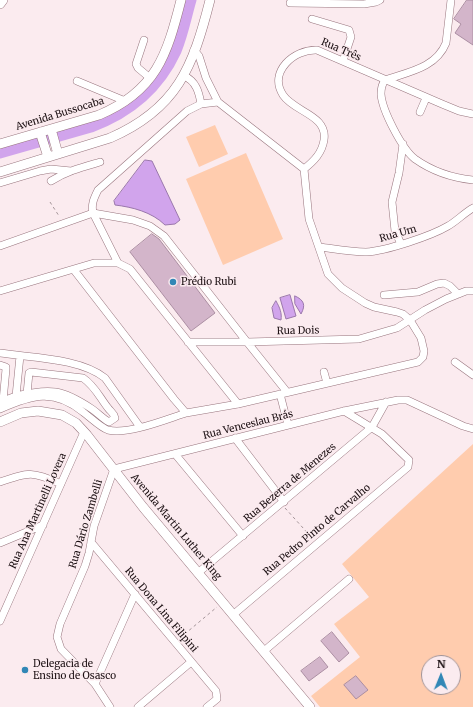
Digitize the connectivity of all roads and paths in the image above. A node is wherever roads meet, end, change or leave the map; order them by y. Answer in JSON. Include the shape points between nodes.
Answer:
{"nodes":[{"id":1,"x":3,"y":0,"type":"edge"},
{"id":2,"x":181,"y":0,"type":"edge"},
{"id":3,"x":210,"y":0,"type":"edge"},
{"id":4,"x":379,"y":0,"type":"edge"},
{"id":5,"x":451,"y":0,"type":"edge"},
{"id":6,"x":290,"y":3,"type":"dead end"},
{"id":7,"x":0,"y":4,"type":"edge"},
{"id":8,"x":312,"y":19,"type":"dead end"},
{"id":9,"x":144,"y":40,"type":"dead end"},
{"id":10,"x":194,"y":50,"type":"junction"},
{"id":11,"x":343,"y":61,"type":"junction"},
{"id":12,"x":184,"y":76,"type":"junction"},
{"id":13,"x":150,"y":78,"type":"junction"},
{"id":14,"x":385,"y":80,"type":"junction"},
{"id":15,"x":77,"y":82,"type":"dead end"},
{"id":16,"x":426,"y":98,"type":"junction"},
{"id":17,"x":125,"y":101,"type":"junction"},
{"id":18,"x":218,"y":102,"type":"junction"},
{"id":19,"x":202,"y":104,"type":"junction"},
{"id":20,"x":420,"y":112,"type":"dead end"},
{"id":21,"x":473,"y":114,"type":"edge"},
{"id":22,"x":52,"y":131,"type":"junction"},
{"id":23,"x":41,"y":134,"type":"junction"},
{"id":24,"x":0,"y":144,"type":"edge"},
{"id":25,"x":403,"y":144,"type":"junction"},
{"id":26,"x":58,"y":152,"type":"junction"},
{"id":27,"x":47,"y":154,"type":"junction"},
{"id":28,"x":100,"y":162,"type":"dead end"},
{"id":29,"x":304,"y":169,"type":"junction"},
{"id":30,"x":71,"y":171,"type":"junction"},
{"id":31,"x":0,"y":172,"type":"edge"},
{"id":32,"x":473,"y":180,"type":"edge"},
{"id":33,"x":51,"y":181,"type":"dead end"},
{"id":34,"x":0,"y":183,"type":"edge"},
{"id":35,"x":50,"y":202,"type":"dead end"},
{"id":36,"x":473,"y":208,"type":"edge"},
{"id":37,"x":94,"y":213,"type":"junction"},
{"id":38,"x":59,"y":216,"type":"dead end"},
{"id":39,"x":401,"y":244,"type":"junction"},
{"id":40,"x":0,"y":246,"type":"edge"},
{"id":41,"x":320,"y":248,"type":"junction"},
{"id":42,"x":118,"y":263,"type":"junction"},
{"id":43,"x":74,"y":270,"type":"junction"},
{"id":44,"x":0,"y":291,"type":"edge"},
{"id":45,"x":473,"y":291,"type":"edge"},
{"id":46,"x":458,"y":294,"type":"junction"},
{"id":47,"x":384,"y":295,"type":"dead end"},
{"id":48,"x":410,"y":320,"type":"junction"},
{"id":49,"x":188,"y":342,"type":"junction"},
{"id":50,"x":247,"y":342,"type":"junction"},
{"id":51,"x":0,"y":353,"type":"edge"},
{"id":52,"x":20,"y":356,"type":"junction"},
{"id":53,"x":455,"y":362,"type":"dead end"},
{"id":54,"x":0,"y":365,"type":"edge"},
{"id":55,"x":324,"y":372,"type":"dead end"},
{"id":56,"x":473,"y":375,"type":"edge"},
{"id":57,"x":327,"y":383,"type":"junction"},
{"id":58,"x":284,"y":393,"type":"junction"},
{"id":59,"x":27,"y":394,"type":"junction"},
{"id":60,"x":16,"y":396,"type":"junction"},
{"id":61,"x":1,"y":402,"type":"edge"},
{"id":62,"x":386,"y":402,"type":"junction"},
{"id":63,"x":238,"y":404,"type":"junction"},
{"id":64,"x":0,"y":409,"type":"edge"},
{"id":65,"x":344,"y":411,"type":"junction"},
{"id":66,"x":186,"y":413,"type":"junction"},
{"id":67,"x":0,"y":422,"type":"edge"},
{"id":68,"x":288,"y":425,"type":"junction"},
{"id":69,"x":140,"y":427,"type":"junction"},
{"id":70,"x":372,"y":427,"type":"junction"},
{"id":71,"x":473,"y":429,"type":"edge"},
{"id":72,"x":84,"y":432,"type":"junction"},
{"id":73,"x":235,"y":438,"type":"junction"},
{"id":74,"x":175,"y":454,"type":"junction"},
{"id":75,"x":114,"y":469,"type":"junction"},
{"id":76,"x":0,"y":482,"type":"edge"},
{"id":77,"x":60,"y":484,"type":"junction"},
{"id":78,"x":282,"y":503,"type":"junction"},
{"id":79,"x":43,"y":525,"type":"junction"},
{"id":80,"x":243,"y":536,"type":"junction"},
{"id":81,"x":91,"y":542,"type":"junction"},
{"id":82,"x":0,"y":543,"type":"edge"},
{"id":83,"x":317,"y":544,"type":"junction"},
{"id":84,"x":198,"y":572,"type":"junction"},
{"id":85,"x":348,"y":579,"type":"dead end"},
{"id":86,"x":135,"y":594,"type":"junction"},
{"id":87,"x":223,"y":602,"type":"junction"},
{"id":88,"x":234,"y":614,"type":"junction"},
{"id":89,"x":0,"y":621,"type":"edge"},
{"id":90,"x":175,"y":642,"type":"junction"},
{"id":91,"x":264,"y":652,"type":"junction"},
{"id":92,"x":191,"y":662,"type":"junction"},
{"id":93,"x":95,"y":684,"type":"junction"},
{"id":94,"x":110,"y":707,"type":"edge"},
{"id":95,"x":138,"y":707,"type":"edge"},
{"id":96,"x":207,"y":707,"type":"edge"},
{"id":97,"x":310,"y":707,"type":"edge"}],
"edges":[{"from":1,"to":7,"type":"main road"},
{"from":2,"to":13,"type":"main road","name":"Avenida Bussocaba","via":[[167,49]]},
{"from":3,"to":10,"type":"main road"},
{"from":4,"to":6,"type":"street","via":[[364,4]]},
{"from":5,"to":14,"type":"street","via":[[446,43],[438,57],[419,69]]},
{"from":8,"to":11,"type":"street","via":[[350,30],[351,37]]},
{"from":9,"to":13,"type":"street","via":[[136,64]]},
{"from":10,"to":12,"type":"main road"},
{"from":10,"to":18,"type":"street","via":[[199,56]]},
{"from":11,"to":14,"type":"street","name":"Rua Três"},
{"from":11,"to":29,"type":"street","name":"Rua Três","via":[[310,49],[295,55],[279,74],[280,88],[284,96],[323,126],[325,133],[320,152]]},
{"from":12,"to":19,"type":"street","via":[[196,85]]},
{"from":12,"to":26,"type":"main road","via":[[170,96],[134,127],[110,138]]},
{"from":13,"to":17,"type":"main road","name":"Avenida Bussocaba"},
{"from":14,"to":16,"type":"street","name":"Rua Três"},
{"from":14,"to":25,"type":"street","via":[[381,86],[382,100],[387,116]]},
{"from":15,"to":17,"type":"street"},
{"from":16,"to":20,"type":"street"},
{"from":16,"to":21,"type":"street","name":"Rua Três"},
{"from":17,"to":22,"type":"main road","name":"Avenida Bussocaba","via":[[114,109]]},
{"from":18,"to":19,"type":"street"},
{"from":18,"to":29,"type":"street"},
{"from":19,"to":37,"type":"street","via":[[187,111],[98,190],[93,199]]},
{"from":22,"to":23,"type":"main road","name":"Avenida Bussocaba"},
{"from":22,"to":26,"type":"main road"},
{"from":23,"to":24,"type":"main road","name":"Avenida Bussocaba"},
{"from":23,"to":27,"type":"main road"},
{"from":25,"to":32,"type":"street","via":[[408,152],[428,166],[457,178]]},
{"from":25,"to":39,"type":"street","via":[[392,202],[396,231]]},
{"from":26,"to":27,"type":"main road"},
{"from":27,"to":31,"type":"main road"},
{"from":28,"to":30,"type":"street"},
{"from":29,"to":41,"type":"street","via":[[309,219]]},
{"from":30,"to":33,"type":"street"},
{"from":30,"to":34,"type":"street","via":[[50,169]]},
{"from":35,"to":38,"type":"path"},
{"from":36,"to":39,"type":"street","name":"Rua Um","via":[[443,229]]},
{"from":37,"to":40,"type":"street"},
{"from":37,"to":42,"type":"street"},
{"from":37,"to":50,"type":"street","via":[[133,220],[150,226],[164,236]]},
{"from":39,"to":41,"type":"street","name":"Rua Um","via":[[368,252]]},
{"from":41,"to":48,"type":"street","via":[[328,274],[342,288],[369,305],[403,314]]},
{"from":42,"to":43,"type":"street","via":[[94,264]]},
{"from":42,"to":49,"type":"street","via":[[130,269]]},
{"from":43,"to":44,"type":"street"},
{"from":43,"to":66,"type":"street"},
{"from":45,"to":46,"type":"street","name":"Rua Dois"},
{"from":46,"to":47,"type":"street","via":[[444,283],[418,292]]},
{"from":46,"to":48,"type":"street","name":"Rua Dois"},
{"from":48,"to":50,"type":"street","name":"Rua Dois","via":[[397,328],[359,340]]},
{"from":48,"to":57,"type":"street","via":[[421,338],[424,351],[418,362]]},
{"from":49,"to":50,"type":"street","name":"Rua Dois"},
{"from":49,"to":63,"type":"street"},
{"from":50,"to":58,"type":"street"},
{"from":51,"to":52,"type":"street"},
{"from":52,"to":60,"type":"street"},
{"from":52,"to":69,"type":"street","via":[[66,362],[85,366],[97,372],[105,378]]},
{"from":53,"to":56,"type":"street"},
{"from":54,"to":61,"type":"street","via":[[6,366]]},
{"from":55,"to":57,"type":"street"},
{"from":57,"to":58,"type":"street"},
{"from":58,"to":63,"type":"street"},
{"from":58,"to":68,"type":"street"},
{"from":59,"to":59,"type":"street","via":[[31,372],[83,378],[114,413],[115,418],[109,422],[64,393],[52,391]]},
{"from":59,"to":60,"type":"street"},
{"from":60,"to":61,"type":"street"},
{"from":62,"to":65,"type":"street","name":"Rua Venceslau Brás"},
{"from":62,"to":70,"type":"street","name":"Rua Bezerra de Menezes"},
{"from":62,"to":71,"type":"street","name":"Rua Venceslau Brás","via":[[407,400]]},
{"from":63,"to":66,"type":"street"},
{"from":64,"to":69,"type":"street","via":[[22,400],[51,396],[67,400],[108,430]]},
{"from":65,"to":68,"type":"street","name":"Rua Venceslau Brás"},
{"from":65,"to":70,"type":"street"},
{"from":66,"to":69,"type":"street"},
{"from":67,"to":72,"type":"main road","name":"Avenida Martin Luther King","via":[[30,411],[46,412],[70,419]]},
{"from":68,"to":73,"type":"street","name":"Rua Venceslau Brás"},
{"from":70,"to":78,"type":"street","name":"Rua Bezerra de Menezes"},
{"from":70,"to":83,"type":"street","name":"Rua Pedro Pinto de Carvalho","via":[[410,463]]},
{"from":72,"to":75,"type":"main road","name":"Avenida Martin Luther King"},
{"from":72,"to":77,"type":"street","name":"Rua Ana Martinelli Lovera"},
{"from":73,"to":74,"type":"street","name":"Rua Venceslau Brás"},
{"from":73,"to":78,"type":"street"},
{"from":74,"to":75,"type":"street","name":"Rua Venceslau Brás"},
{"from":74,"to":80,"type":"street"},
{"from":75,"to":81,"type":"street","name":"Rua Dário Zambelli"},
{"from":75,"to":84,"type":"main road","name":"Avenida Martin Luther King"},
{"from":76,"to":77,"type":"street","via":[[35,474]]},
{"from":77,"to":79,"type":"street","name":"Rua Ana Martinelli Lovera"},
{"from":78,"to":80,"type":"street","name":"Rua Bezerra de Menezes"},
{"from":78,"to":83,"type":"path"},
{"from":79,"to":82,"type":"street"},
{"from":79,"to":89,"type":"street","name":"Rua Ana Martinelli Lovera"},
{"from":80,"to":84,"type":"street","name":"Rua Bezerra de Menezes"},
{"from":81,"to":86,"type":"street","name":"Rua Dona Lina Filipini"},
{"from":81,"to":93,"type":"street","name":"Rua Dário Zambelli","via":[[85,566],[57,637],[62,649]]},
{"from":83,"to":88,"type":"street","name":"Rua Pedro Pinto de Carvalho"},
{"from":84,"to":87,"type":"main road","name":"Avenida Martin Luther King"},
{"from":85,"to":91,"type":"street"},
{"from":86,"to":90,"type":"street","name":"Rua Dona Lina Filipini"},
{"from":86,"to":93,"type":"street"},
{"from":87,"to":88,"type":"main road","name":"Avenida Martin Luther King"},
{"from":87,"to":90,"type":"path"},
{"from":88,"to":91,"type":"main road","name":"Avenida Martin Luther King"},
{"from":90,"to":92,"type":"street","name":"Rua Dona Lina Filipini"},
{"from":91,"to":97,"type":"main road","name":"Avenida Martin Luther King"},
{"from":92,"to":95,"type":"street"},
{"from":92,"to":96,"type":"street","name":"Rua Dona Lina Filipini","via":[[216,691],[217,699]]},
{"from":93,"to":94,"type":"street","name":"Rua Dário Zambelli"}]}
